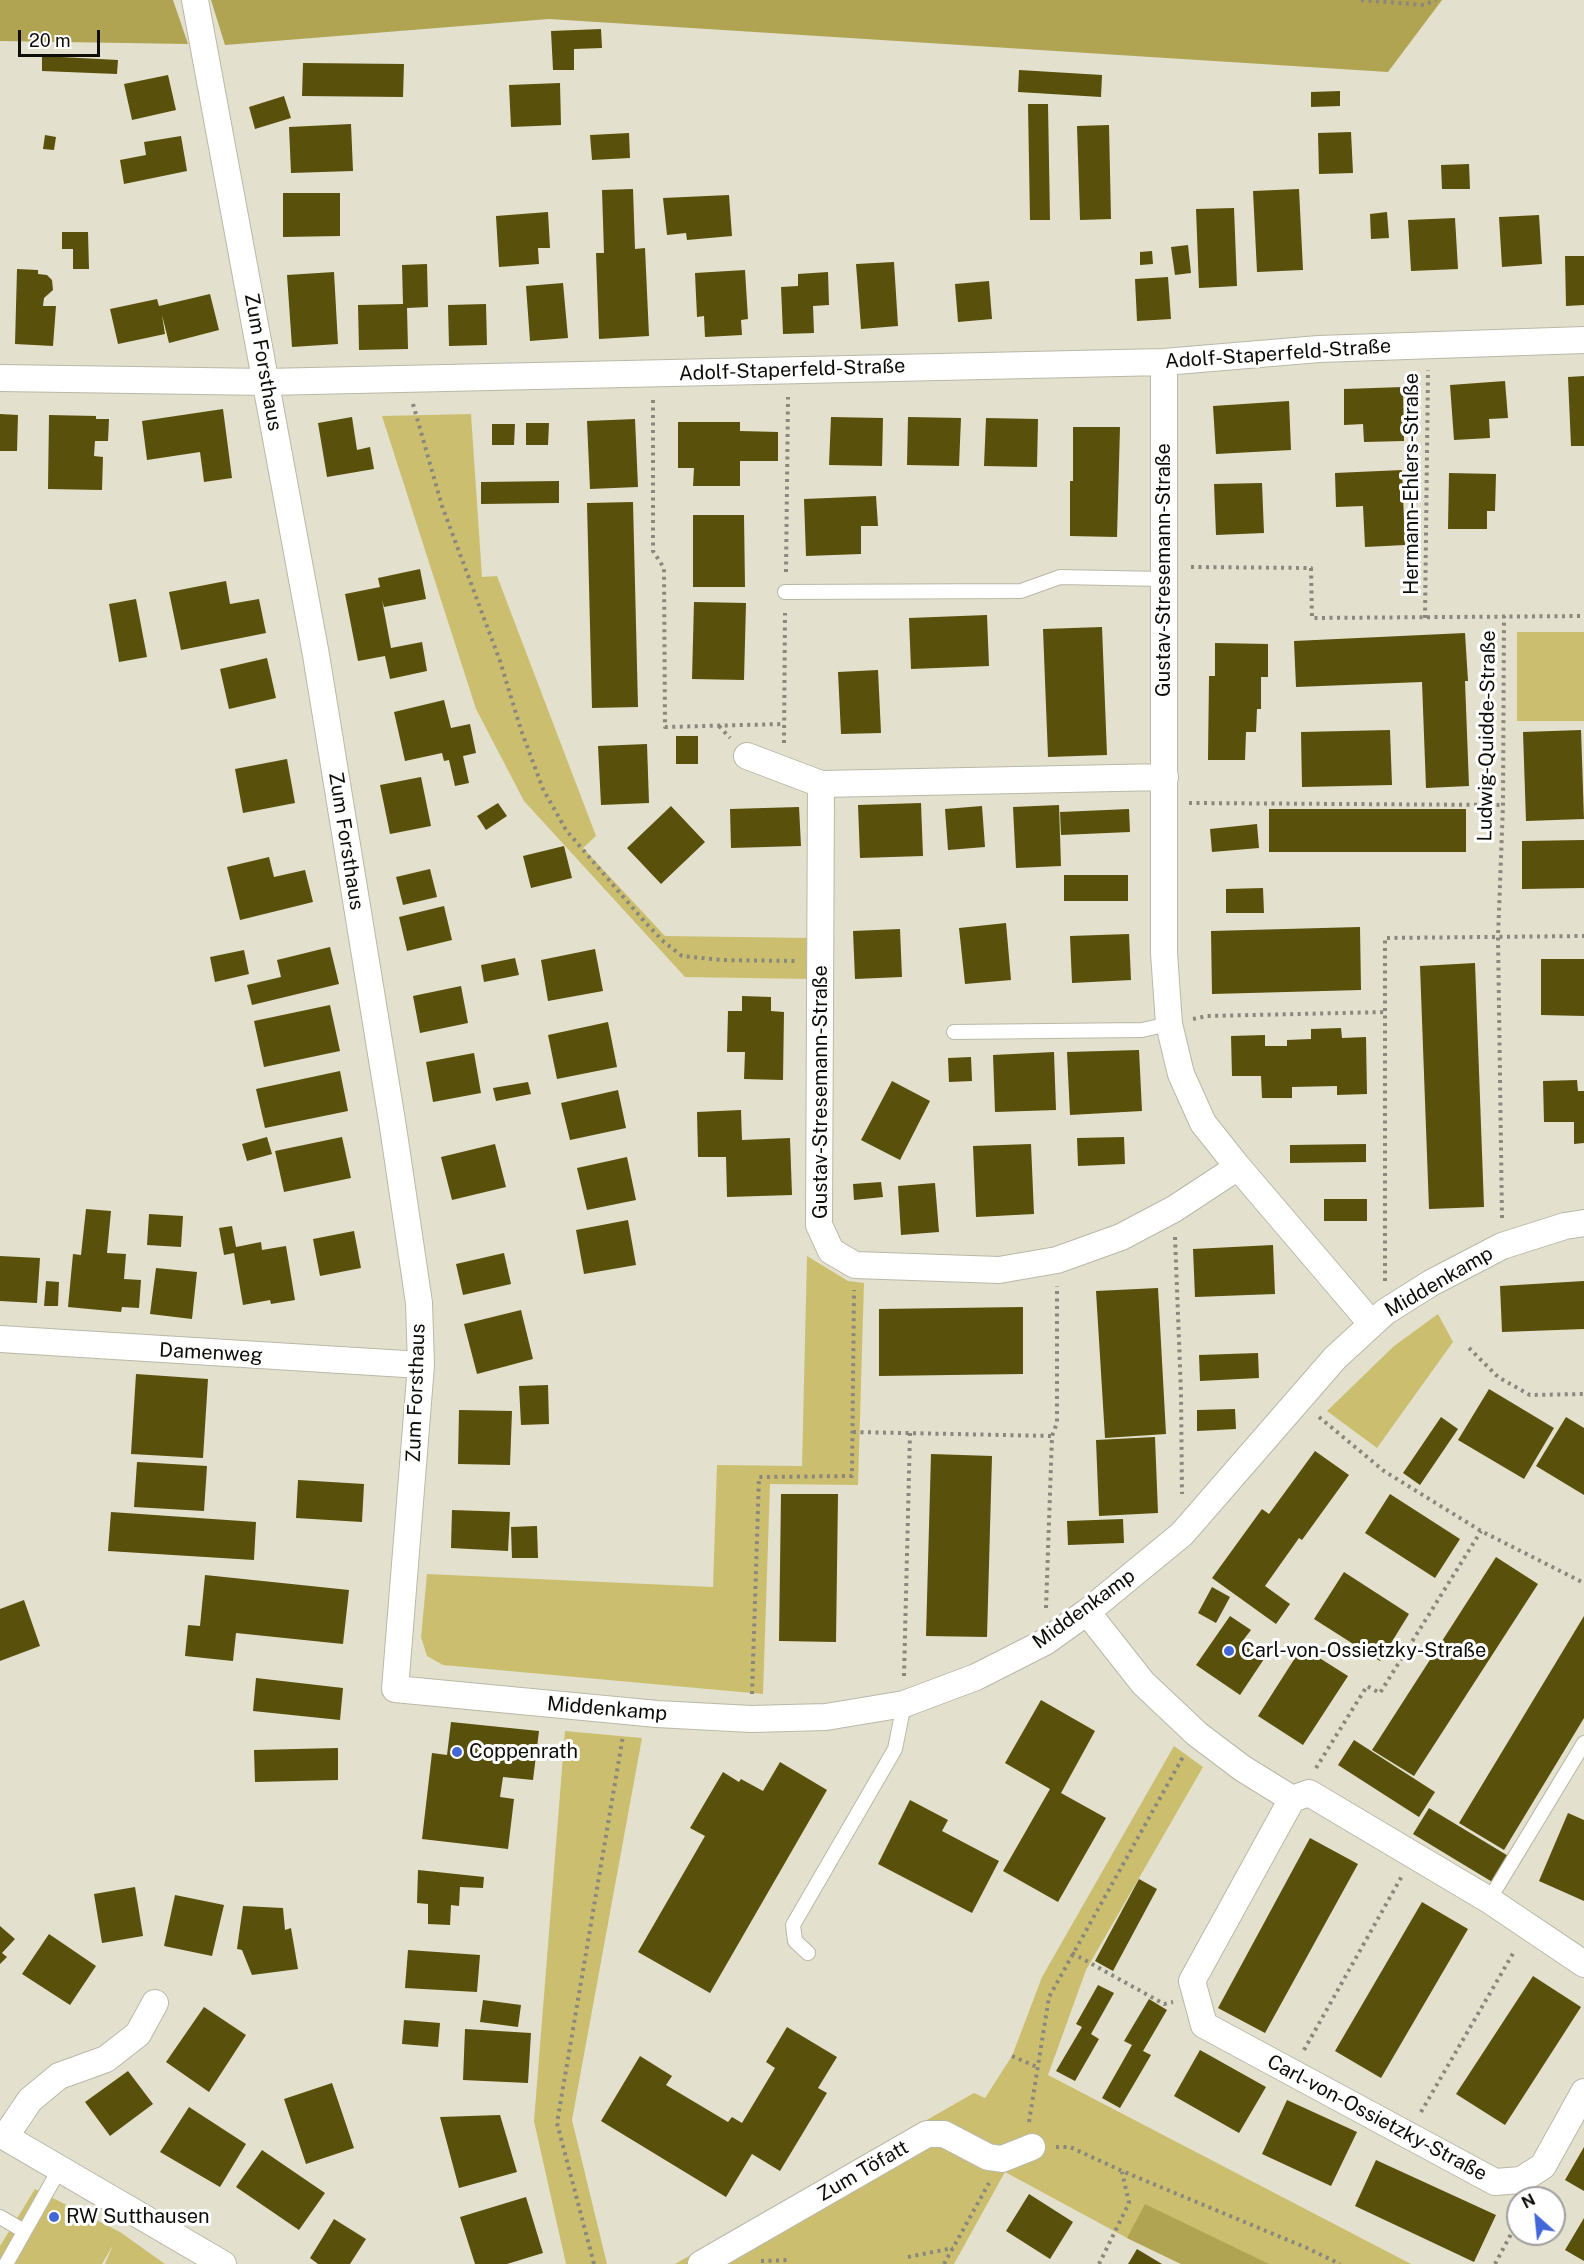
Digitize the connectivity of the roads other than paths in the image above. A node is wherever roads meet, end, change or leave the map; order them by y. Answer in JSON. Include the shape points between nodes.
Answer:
{"nodes":[{"id":1,"x":195,"y":0,"type":"edge"},
{"id":2,"x":1584,"y":340,"type":"edge"},
{"id":3,"x":1164,"y":362,"type":"junction"},
{"id":4,"x":0,"y":378,"type":"edge"},
{"id":5,"x":267,"y":382,"type":"junction"},
{"id":6,"x":1163,"y":573,"type":"junction"},
{"id":7,"x":786,"y":592,"type":"road end"},
{"id":8,"x":747,"y":756,"type":"dead end"},
{"id":9,"x":1165,"y":777,"type":"junction"},
{"id":10,"x":821,"y":784,"type":"junction"},
{"id":11,"x":1169,"y":1024,"type":"junction"},
{"id":12,"x":954,"y":1032,"type":"dead end"},
{"id":13,"x":1238,"y":1167,"type":"junction"},
{"id":14,"x":1584,"y":1223,"type":"edge"},
{"id":15,"x":1378,"y":1318,"type":"junction"},
{"id":16,"x":0,"y":1339,"type":"edge"},
{"id":17,"x":421,"y":1365,"type":"junction"},
{"id":18,"x":1087,"y":1612,"type":"junction"},
{"id":19,"x":395,"y":1689,"type":"joint"},
{"id":20,"x":904,"y":1704,"type":"junction"},
{"id":21,"x":1584,"y":1743,"type":"edge"},
{"id":22,"x":1300,"y":1796,"type":"junction"},
{"id":23,"x":1489,"y":1900,"type":"junction"},
{"id":24,"x":808,"y":1953,"type":"dead end"},
{"id":25,"x":1584,"y":1964,"type":"edge"},
{"id":26,"x":155,"y":2003,"type":"dead end"},
{"id":27,"x":1584,"y":2092,"type":"edge"},
{"id":28,"x":3,"y":2136,"type":"edge"},
{"id":29,"x":1032,"y":2147,"type":"road end"},
{"id":30,"x":59,"y":2169,"type":"junction"},
{"id":31,"x":1512,"y":2186,"type":"edge"},
{"id":32,"x":1526,"y":2186,"type":"edge"},
{"id":33,"x":0,"y":2217,"type":"edge"},
{"id":34,"x":24,"y":2231,"type":"junction"},
{"id":35,"x":6,"y":2264,"type":"edge"},
{"id":36,"x":223,"y":2264,"type":"edge"},
{"id":37,"x":701,"y":2264,"type":"edge"}],
"edges":[{"from":1,"to":5,"type":"street","name":"Zum Forsthaus"},
{"from":2,"to":3,"type":"street","name":"Adolf-Staperfeld-Straße","via":[[1264,352]]},
{"from":3,"to":5,"type":"street","name":"Adolf-Staperfeld-Straße"},
{"from":3,"to":6,"type":"street","name":"Gustav-Stresemann-Straße"},
{"from":4,"to":5,"type":"street","name":"Adolf-Staperfeld-Straße"},
{"from":5,"to":17,"type":"street","name":"Zum Forsthaus","via":[[395,1137],[419,1303]]},
{"from":6,"to":7,"type":"lane","via":[[1060,577],[1021,591]]},
{"from":6,"to":9,"type":"street","name":"Gustav-Stresemann-Straße"},
{"from":8,"to":10,"type":"street"},
{"from":9,"to":10,"type":"street"},
{"from":9,"to":11,"type":"street","name":"Gustav-Stresemann-Straße","via":[[1164,953]]},
{"from":10,"to":13,"type":"street","name":"Gustav-Stresemann-Straße","via":[[819,1225],[831,1251],[855,1265],[999,1270],[1057,1260],[1121,1237],[1174,1209]]},
{"from":11,"to":12,"type":"lane","via":[[1142,1030]]},
{"from":11,"to":13,"type":"street","name":"Gustav-Stresemann-Straße","via":[[1181,1074],[1203,1123]]},
{"from":13,"to":15,"type":"street","name":"Gustav-Stresemann-Straße"},
{"from":14,"to":15,"type":"street","name":"Middenkamp","via":[[1502,1246],[1431,1283]]},
{"from":15,"to":18,"type":"street","name":"Middenkamp","via":[[1297,1399],[1182,1534]]},
{"from":16,"to":17,"type":"street","name":"Damenweg"},
{"from":17,"to":19,"type":"street","name":"Zum Forsthaus"},
{"from":18,"to":20,"type":"street","name":"Middenkamp","via":[[1045,1641],[976,1677]]},
{"from":18,"to":22,"type":"street","via":[[1143,1683],[1197,1734],[1242,1768]]},
{"from":19,"to":20,"type":"street","name":"Middenkamp","via":[[752,1719],[826,1717]]},
{"from":20,"to":24,"type":"lane","via":[[896,1749],[793,1925],[795,1941]]},
{"from":21,"to":23,"type":"lane"},
{"from":22,"to":23,"type":"street"},
{"from":22,"to":31,"type":"street","name":"Carl-von-Ossietzky-Straße","via":[[1192,1981],[1204,2025],[1495,2182]]},
{"from":23,"to":25,"type":"street"},
{"from":26,"to":28,"type":"street","via":[[138,2034],[106,2059],[59,2076],[30,2100]]},
{"from":27,"to":32,"type":"street","name":"Carl-von-Ossietzky-Straße","via":[[1543,2166]]},
{"from":28,"to":30,"type":"street"},
{"from":29,"to":37,"type":"street","name":"Zum Töfatt","via":[[1002,2159],[988,2157],[944,2134],[927,2134]]},
{"from":30,"to":34,"type":"lane"},
{"from":30,"to":36,"type":"street"},
{"from":33,"to":34,"type":"lane"},
{"from":34,"to":35,"type":"lane"}]}
